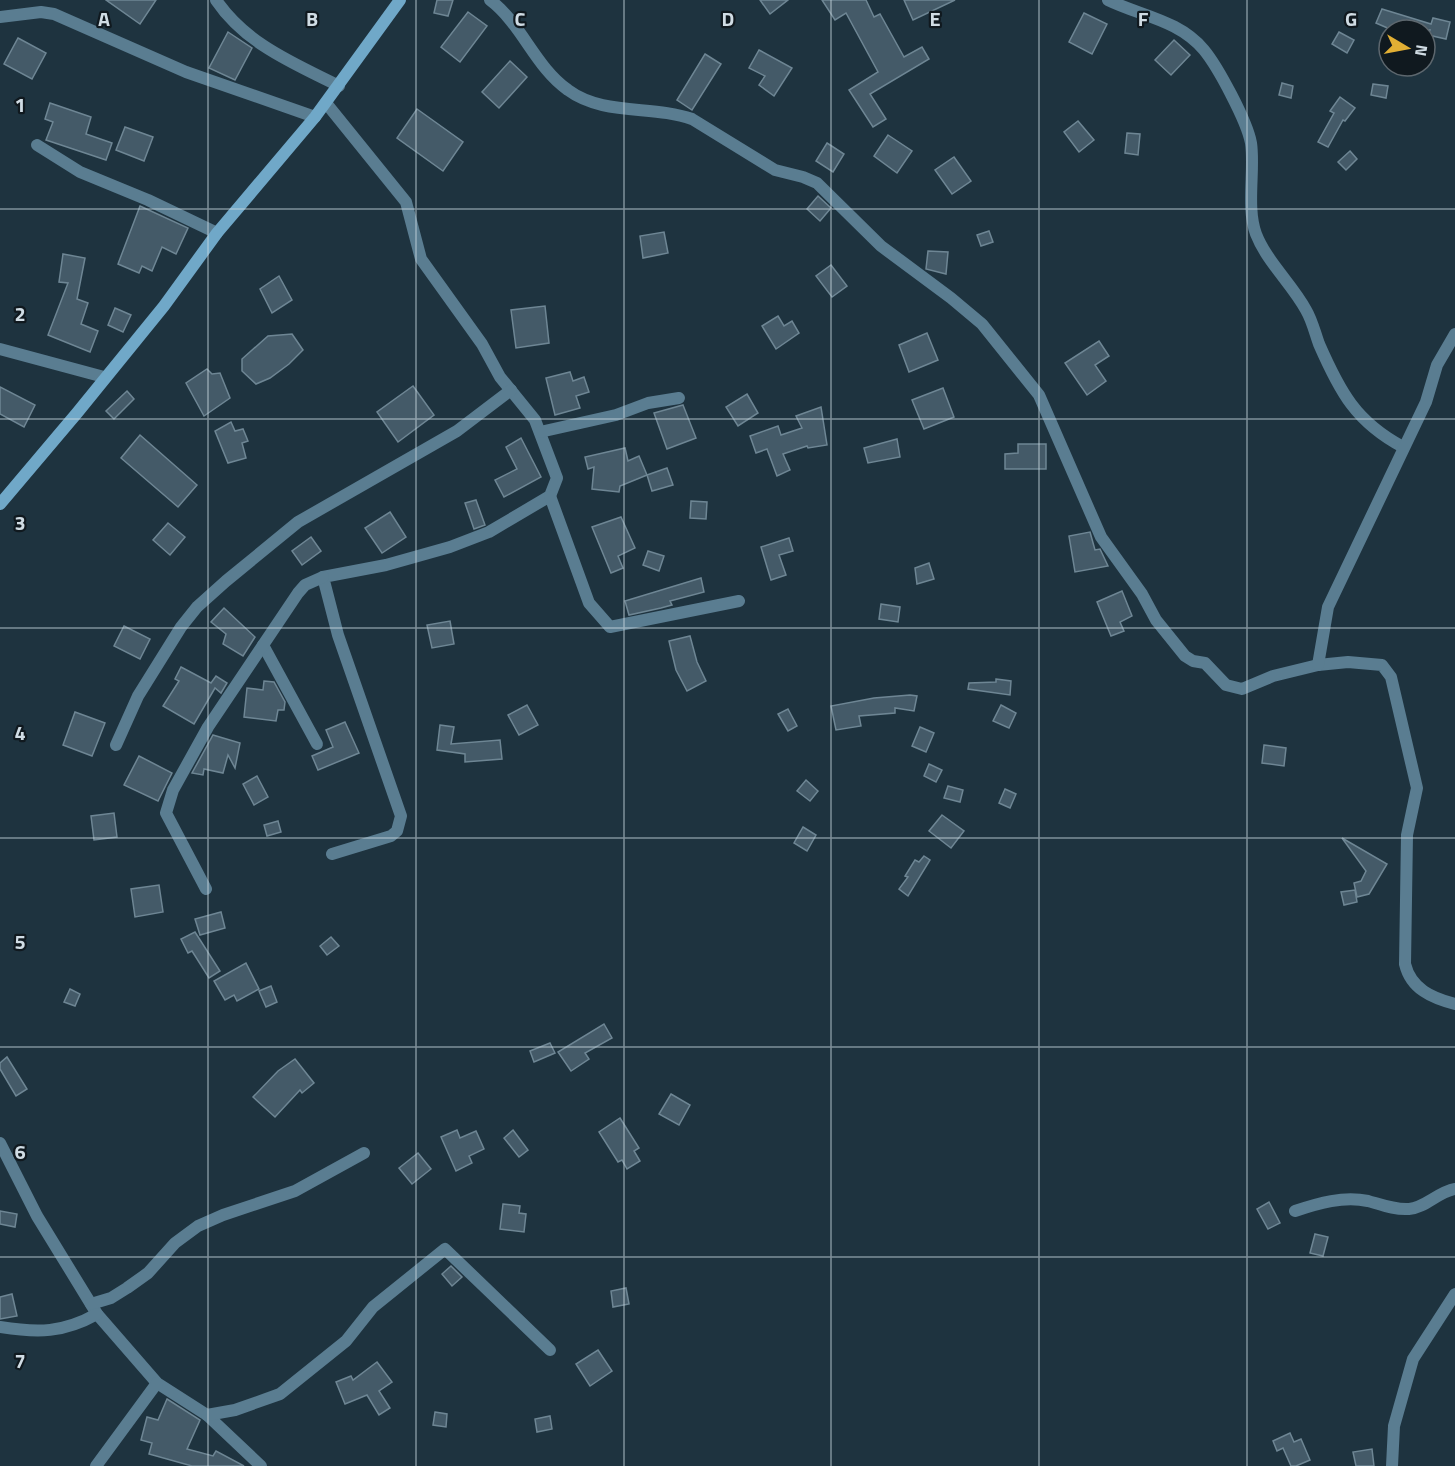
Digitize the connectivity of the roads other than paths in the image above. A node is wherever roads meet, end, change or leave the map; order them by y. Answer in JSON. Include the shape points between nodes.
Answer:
{"nodes":[{"id":1,"x":216,"y":0,"type":"edge"},
{"id":2,"x":400,"y":0,"type":"edge"},
{"id":3,"x":490,"y":0,"type":"edge"},
{"id":4,"x":1108,"y":0,"type":"edge"},
{"id":5,"x":0,"y":17,"type":"edge"},
{"id":6,"x":339,"y":86,"type":"junction"},
{"id":7,"x":326,"y":103,"type":"junction"},
{"id":8,"x":315,"y":117,"type":"junction"},
{"id":9,"x":37,"y":146,"type":"dead end"},
{"id":10,"x":217,"y":233,"type":"junction"},
{"id":11,"x":1455,"y":334,"type":"edge"},
{"id":12,"x":0,"y":349,"type":"edge"},
{"id":13,"x":104,"y":377,"type":"junction"},
{"id":14,"x":511,"y":390,"type":"junction"},
{"id":15,"x":679,"y":398,"type":"dead end"},
{"id":16,"x":540,"y":432,"type":"junction"},
{"id":17,"x":1403,"y":447,"type":"junction"},
{"id":18,"x":550,"y":496,"type":"junction"},
{"id":19,"x":0,"y":504,"type":"edge"},
{"id":20,"x":323,"y":578,"type":"junction"},
{"id":21,"x":739,"y":601,"type":"dead end"},
{"id":22,"x":263,"y":645,"type":"junction"},
{"id":23,"x":1318,"y":665,"type":"junction"},
{"id":24,"x":317,"y":744,"type":"dead end"},
{"id":25,"x":116,"y":745,"type":"dead end"},
{"id":26,"x":332,"y":854,"type":"dead end"},
{"id":27,"x":206,"y":889,"type":"dead end"},
{"id":28,"x":1455,"y":1004,"type":"edge"},
{"id":29,"x":0,"y":1143,"type":"edge"},
{"id":30,"x":364,"y":1153,"type":"dead end"},
{"id":31,"x":1455,"y":1189,"type":"edge"},
{"id":32,"x":1295,"y":1211,"type":"dead end"},
{"id":33,"x":1455,"y":1294,"type":"edge"},
{"id":34,"x":94,"y":1309,"type":"junction"},
{"id":35,"x":0,"y":1327,"type":"edge"},
{"id":36,"x":550,"y":1350,"type":"dead end"},
{"id":37,"x":157,"y":1383,"type":"junction"},
{"id":38,"x":207,"y":1415,"type":"junction"},
{"id":39,"x":96,"y":1466,"type":"edge"},
{"id":40,"x":261,"y":1466,"type":"edge"},
{"id":41,"x":1392,"y":1466,"type":"edge"}],
"edges":[{"from":1,"to":6,"type":"street","via":[[252,39]]},
{"from":2,"to":6,"type":"street"},
{"from":3,"to":23,"type":"street","via":[[502,9],[568,91],[603,104],[679,114],[734,142],[770,167],[817,183],[881,246],[982,324],[1040,395],[1101,537],[1185,656],[1205,663],[1226,685],[1242,689],[1273,676]]},
{"from":4,"to":17,"type":"street","via":[[1184,31],[1204,50],[1238,108],[1251,142],[1256,233],[1306,310],[1342,391],[1360,418]]},
{"from":5,"to":8,"type":"street","via":[[54,14],[186,72]]},
{"from":6,"to":7,"type":"street"},
{"from":7,"to":8,"type":"street"},
{"from":7,"to":14,"type":"street","via":[[406,202],[421,259]]},
{"from":8,"to":10,"type":"street"},
{"from":9,"to":10,"type":"street","via":[[80,172]]},
{"from":10,"to":13,"type":"street","via":[[164,306]]},
{"from":11,"to":17,"type":"street","via":[[1437,365],[1426,402]]},
{"from":12,"to":13,"type":"street"},
{"from":13,"to":19,"type":"street"},
{"from":14,"to":16,"type":"street","via":[[530,412]]},
{"from":14,"to":25,"type":"street","via":[[457,431],[298,522],[211,594],[189,616],[165,652],[138,696]]},
{"from":15,"to":16,"type":"street"},
{"from":16,"to":18,"type":"street","via":[[558,478]]},
{"from":17,"to":23,"type":"street","via":[[1328,607]]},
{"from":18,"to":20,"type":"street","via":[[489,532],[450,548]]},
{"from":18,"to":21,"type":"street","via":[[589,603],[610,627]]},
{"from":20,"to":22,"type":"street","via":[[305,585]]},
{"from":20,"to":26,"type":"street","via":[[338,635],[401,816],[397,831],[391,836]]},
{"from":22,"to":24,"type":"street"},
{"from":22,"to":27,"type":"street","via":[[208,727],[167,806],[171,824]]},
{"from":23,"to":28,"type":"street","via":[[1382,665],[1391,677],[1417,788],[1407,835],[1405,964],[1414,983],[1437,1000]]},
{"from":29,"to":34,"type":"street","via":[[37,1216]]},
{"from":30,"to":34,"type":"street","via":[[295,1191],[198,1226],[175,1243],[148,1273]]},
{"from":31,"to":32,"type":"street","via":[[1444,1191],[1414,1209],[1355,1199],[1333,1200]]},
{"from":33,"to":41,"type":"street","via":[[1413,1359],[1394,1426]]},
{"from":34,"to":35,"type":"street","via":[[75,1326],[26,1331]]},
{"from":34,"to":37,"type":"street"},
{"from":36,"to":38,"type":"street","via":[[445,1249],[373,1307],[346,1341],[280,1394],[246,1407]]},
{"from":37,"to":38,"type":"street"},
{"from":37,"to":39,"type":"street"},
{"from":38,"to":40,"type":"street"}]}
